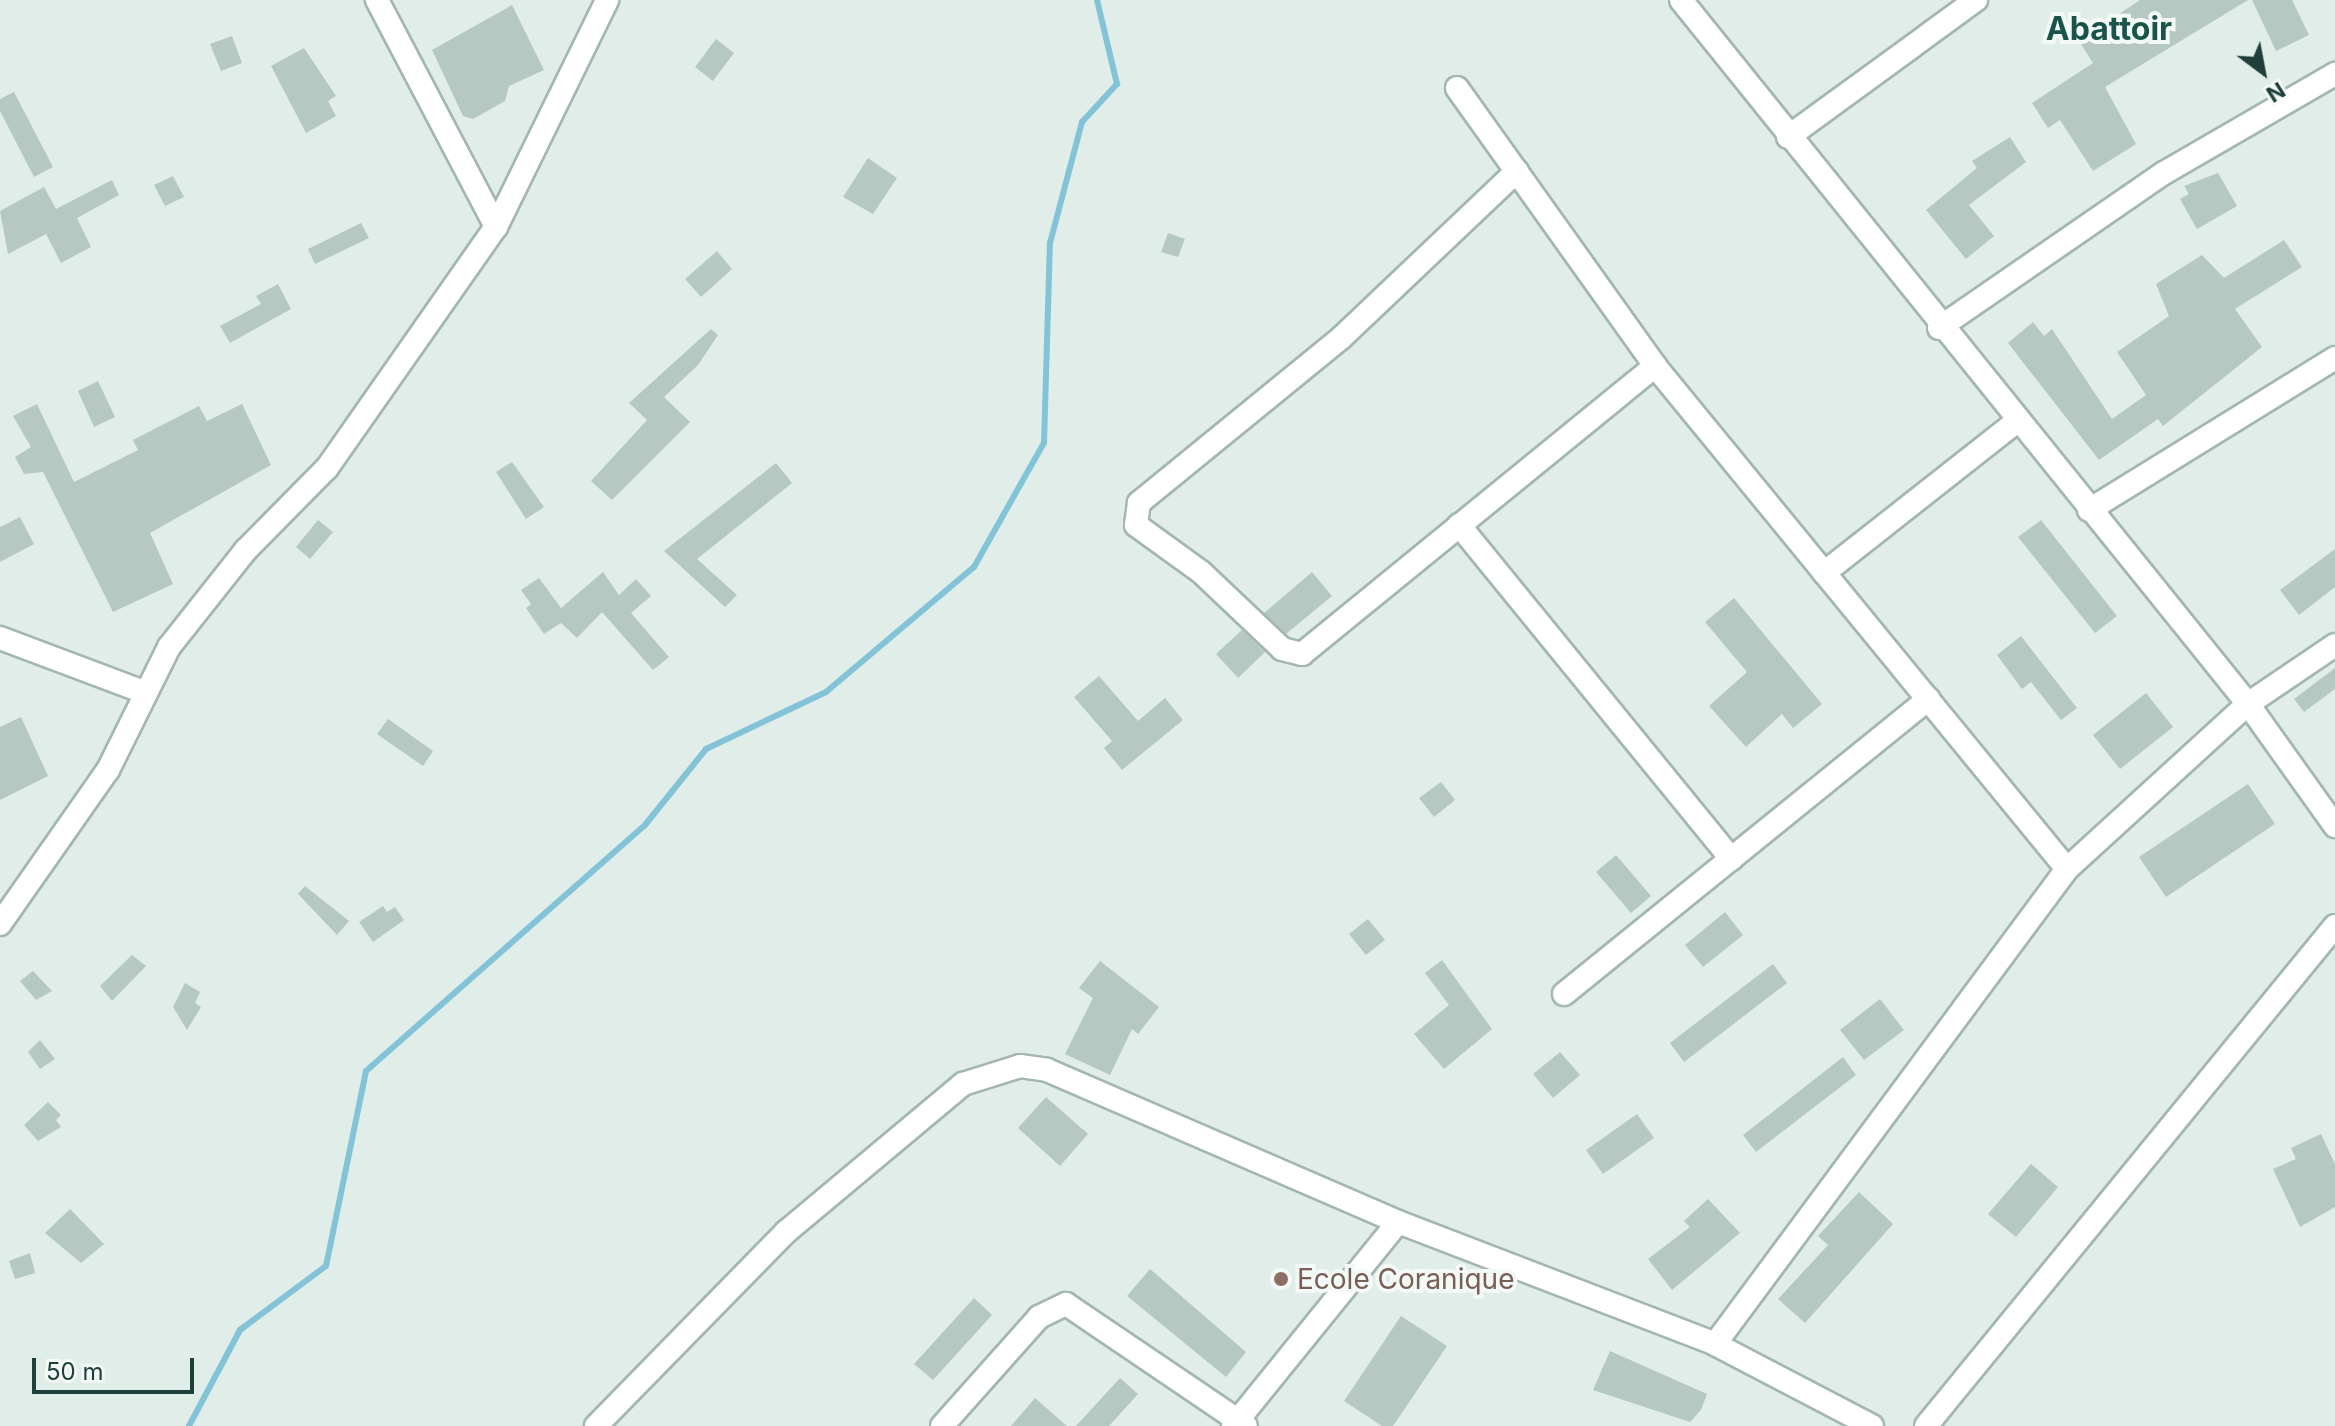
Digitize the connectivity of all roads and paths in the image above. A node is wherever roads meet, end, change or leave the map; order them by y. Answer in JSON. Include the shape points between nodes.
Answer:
{"nodes":[{"id":1,"x":377,"y":0,"type":"edge"},
{"id":2,"x":607,"y":0,"type":"edge"},
{"id":3,"x":1681,"y":0,"type":"edge"},
{"id":4,"x":1976,"y":0,"type":"edge"},
{"id":5,"x":2335,"y":74,"type":"edge"},
{"id":6,"x":1457,"y":88,"type":"dead end"},
{"id":7,"x":1788,"y":137,"type":"junction"},
{"id":8,"x":1517,"y":171,"type":"junction"},
{"id":9,"x":496,"y":227,"type":"junction"},
{"id":10,"x":1939,"y":328,"type":"junction"},
{"id":11,"x":2335,"y":358,"type":"edge"},
{"id":12,"x":1655,"y":366,"type":"junction"},
{"id":13,"x":2016,"y":422,"type":"junction"},
{"id":14,"x":2089,"y":510,"type":"junction"},
{"id":15,"x":1459,"y":525,"type":"junction"},
{"id":16,"x":1824,"y":573,"type":"junction"},
{"id":17,"x":0,"y":638,"type":"edge"},
{"id":18,"x":2335,"y":645,"type":"edge"},
{"id":19,"x":144,"y":692,"type":"junction"},
{"id":20,"x":1928,"y":699,"type":"junction"},
{"id":21,"x":2248,"y":704,"type":"junction"},
{"id":22,"x":2335,"y":826,"type":"edge"},
{"id":23,"x":1731,"y":859,"type":"junction"},
{"id":24,"x":2067,"y":869,"type":"junction"},
{"id":25,"x":0,"y":924,"type":"edge"},
{"id":26,"x":2335,"y":926,"type":"edge"},
{"id":27,"x":1564,"y":994,"type":"dead end"},
{"id":28,"x":1398,"y":1222,"type":"junction"},
{"id":29,"x":1715,"y":1344,"type":"junction"},
{"id":30,"x":1239,"y":1424,"type":"edge"},
{"id":31,"x":596,"y":1426,"type":"edge"},
{"id":32,"x":942,"y":1426,"type":"edge"},
{"id":33,"x":1872,"y":1426,"type":"edge"},
{"id":34,"x":1926,"y":1426,"type":"edge"}],
"edges":[{"from":1,"to":9,"type":"street"},
{"from":2,"to":9,"type":"street"},
{"from":3,"to":7,"type":"street"},
{"from":4,"to":7,"type":"street"},
{"from":5,"to":10,"type":"street","via":[[2164,173]]},
{"from":6,"to":8,"type":"street"},
{"from":7,"to":10,"type":"street"},
{"from":8,"to":12,"type":"street"},
{"from":8,"to":15,"type":"street","via":[[1341,338],[1139,503],[1132,517],[1292,656]]},
{"from":9,"to":19,"type":"street","via":[[327,468],[225,573]]},
{"from":10,"to":13,"type":"street"},
{"from":11,"to":14,"type":"street"},
{"from":12,"to":15,"type":"street"},
{"from":12,"to":16,"type":"street"},
{"from":13,"to":14,"type":"street"},
{"from":13,"to":16,"type":"street"},
{"from":14,"to":21,"type":"street"},
{"from":15,"to":23,"type":"street"},
{"from":16,"to":20,"type":"street"},
{"from":17,"to":19,"type":"street"},
{"from":18,"to":21,"type":"street"},
{"from":19,"to":25,"type":"street","via":[[108,770]]},
{"from":20,"to":23,"type":"street"},
{"from":20,"to":24,"type":"street"},
{"from":21,"to":22,"type":"street"},
{"from":21,"to":24,"type":"street"},
{"from":23,"to":27,"type":"street"},
{"from":24,"to":29,"type":"street","via":[[1879,1113]]},
{"from":26,"to":34,"type":"street"},
{"from":28,"to":29,"type":"street"},
{"from":28,"to":30,"type":"street"},
{"from":28,"to":31,"type":"street","via":[[1047,1070],[990,1070],[963,1084],[786,1232]]},
{"from":29,"to":33,"type":"street"},
{"from":30,"to":32,"type":"street","via":[[1066,1304],[1039,1317]]}]}
